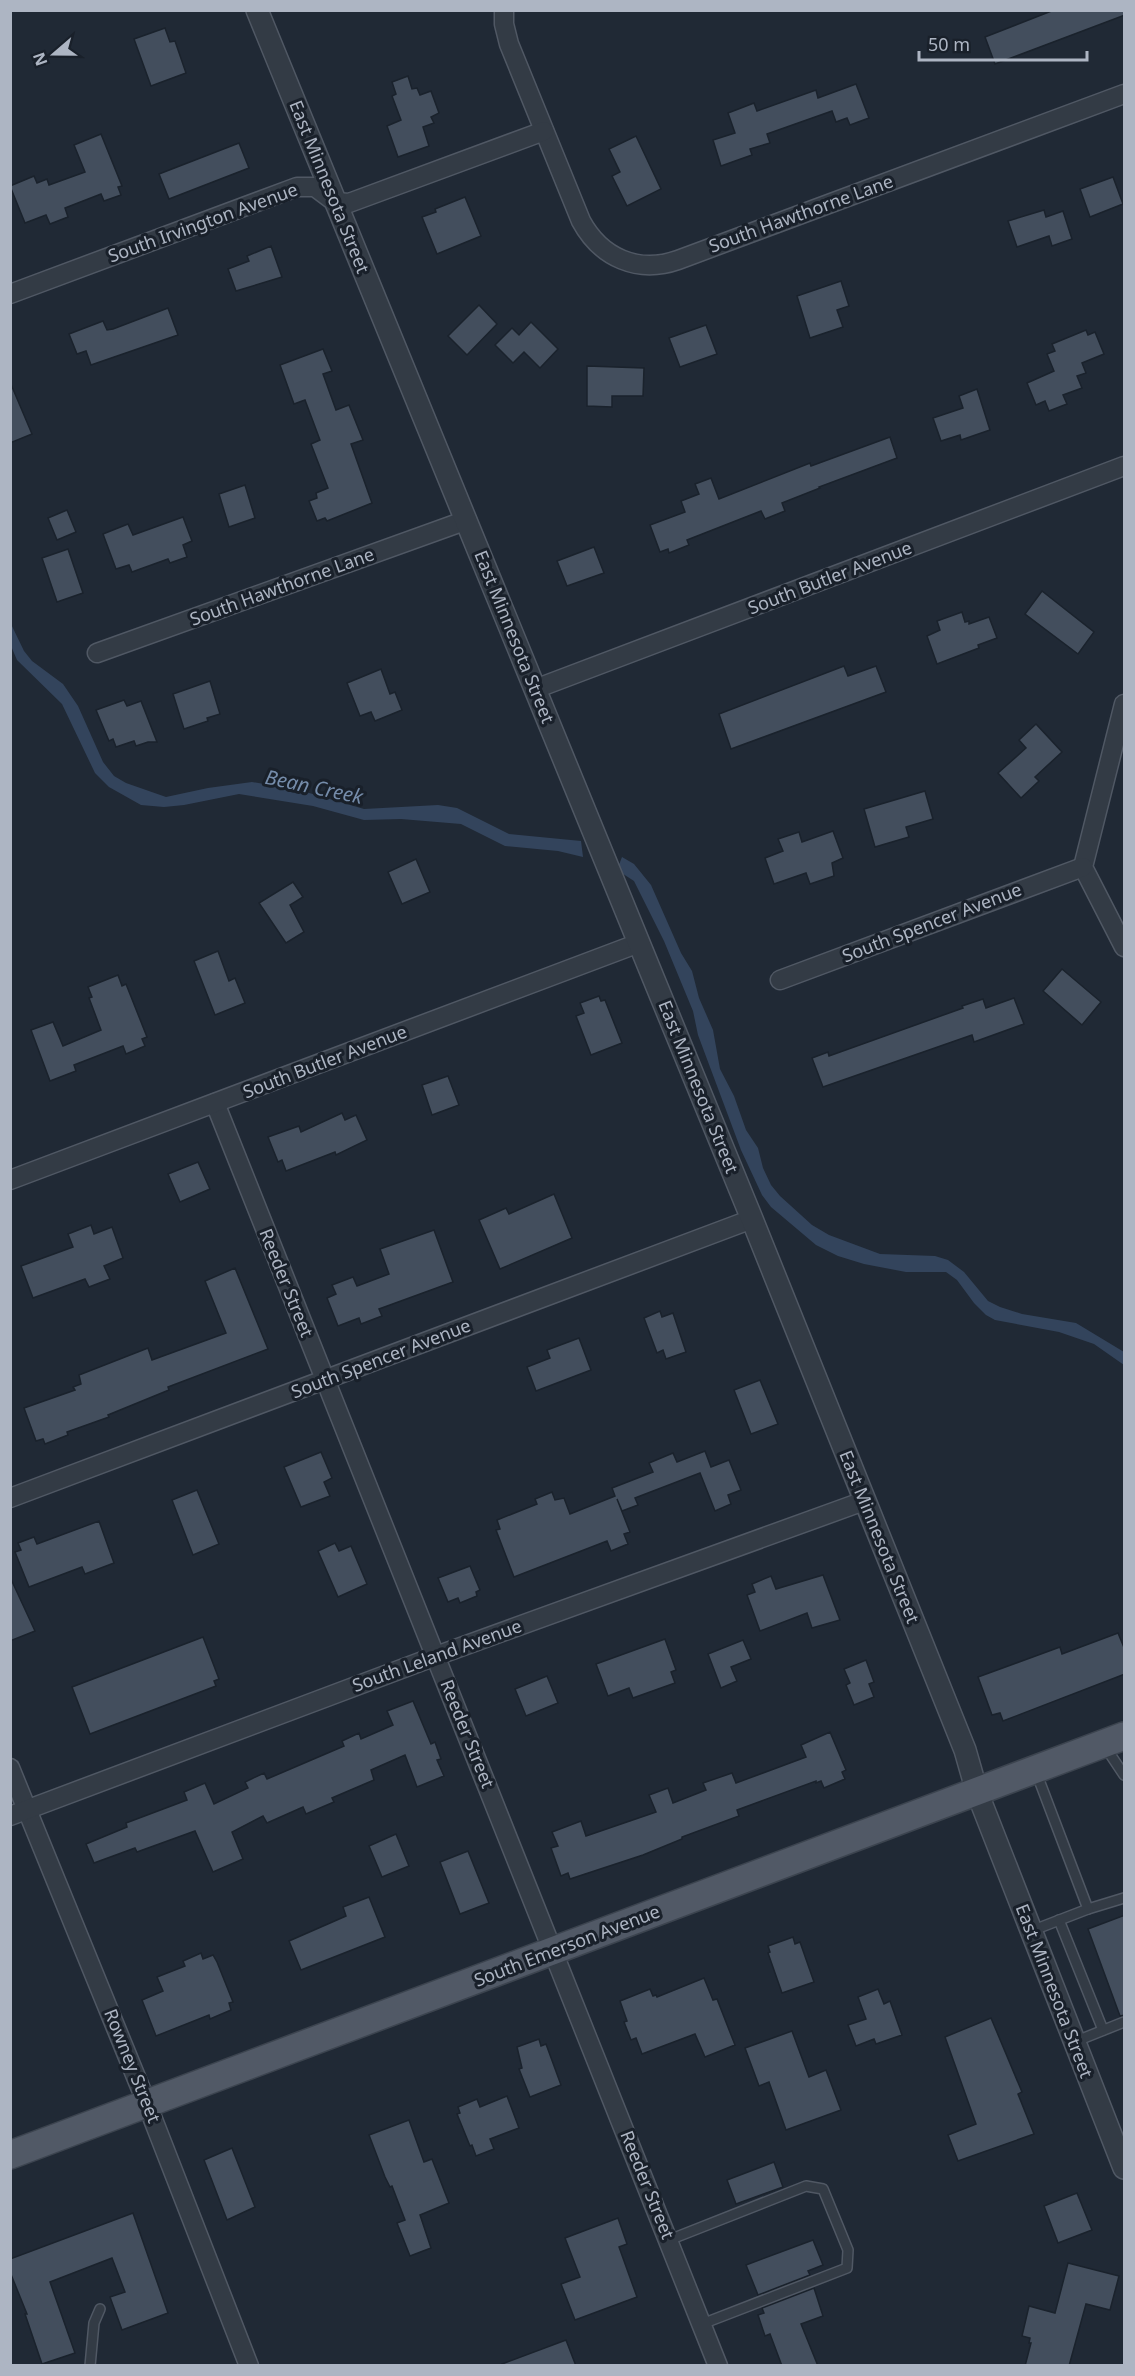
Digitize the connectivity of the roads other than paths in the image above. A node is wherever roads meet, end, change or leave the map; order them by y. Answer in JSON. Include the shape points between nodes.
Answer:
{"nodes":[{"id":1,"x":257,"y":10,"type":"edge"},
{"id":2,"x":504,"y":10,"type":"edge"},
{"id":3,"x":1125,"y":94,"type":"edge"},
{"id":4,"x":544,"y":131,"type":"junction"},
{"id":5,"x":335,"y":201,"type":"junction"},
{"id":6,"x":10,"y":294,"type":"edge"},
{"id":7,"x":1125,"y":466,"type":"edge"},
{"id":8,"x":467,"y":520,"type":"junction"},
{"id":9,"x":97,"y":653,"type":"dead end"},
{"id":10,"x":535,"y":689,"type":"junction"},
{"id":11,"x":1125,"y":704,"type":"edge"},
{"id":12,"x":1083,"y":867,"type":"junction"},
{"id":13,"x":639,"y":944,"type":"junction"},
{"id":14,"x":1125,"y":947,"type":"edge"},
{"id":15,"x":780,"y":980,"type":"dead end"},
{"id":16,"x":215,"y":1103,"type":"junction"},
{"id":17,"x":10,"y":1180,"type":"edge"},
{"id":18,"x":752,"y":1219,"type":"junction"},
{"id":19,"x":325,"y":1380,"type":"junction"},
{"id":20,"x":10,"y":1498,"type":"edge"},
{"id":21,"x":864,"y":1501,"type":"junction"},
{"id":22,"x":436,"y":1656,"type":"junction"},
{"id":23,"x":1114,"y":1740,"type":"edge"},
{"id":24,"x":10,"y":1768,"type":"edge"},
{"id":25,"x":1035,"y":1770,"type":"junction"},
{"id":26,"x":1125,"y":1775,"type":"edge"},
{"id":27,"x":977,"y":1792,"type":"junction"},
{"id":28,"x":19,"y":1813,"type":"edge"},
{"id":29,"x":1125,"y":1898,"type":"edge"},
{"id":30,"x":1088,"y":1909,"type":"junction"},
{"id":31,"x":1059,"y":1920,"type":"junction"},
{"id":32,"x":1031,"y":1931,"type":"junction"},
{"id":33,"x":554,"y":1950,"type":"junction"},
{"id":34,"x":1125,"y":2022,"type":"edge"},
{"id":35,"x":1103,"y":2030,"type":"junction"},
{"id":36,"x":1074,"y":2042,"type":"junction"},
{"id":37,"x":147,"y":2104,"type":"junction"},
{"id":38,"x":10,"y":2155,"type":"edge"},
{"id":39,"x":1125,"y":2168,"type":"edge"},
{"id":40,"x":669,"y":2240,"type":"junction"},
{"id":41,"x":100,"y":2309,"type":"dead end"},
{"id":42,"x":702,"y":2324,"type":"junction"},
{"id":43,"x":90,"y":2366,"type":"edge"},
{"id":44,"x":249,"y":2366,"type":"edge"},
{"id":45,"x":718,"y":2366,"type":"edge"}],
"edges":[{"from":1,"to":5,"type":"street","name":"East Minnesota Street"},
{"from":2,"to":4,"type":"street","via":[[506,34]]},
{"from":3,"to":4,"type":"street","name":"South Hawthorne Lane","via":[[659,265],[627,262],[599,247],[581,221]]},
{"from":4,"to":5,"type":"street","via":[[357,201]]},
{"from":5,"to":6,"type":"street","name":"South Irvington Avenue","via":[[315,187],[297,187]]},
{"from":5,"to":8,"type":"street","name":"East Minnesota Street"},
{"from":7,"to":10,"type":"street","name":"South Butler Avenue"},
{"from":8,"to":9,"type":"street","name":"South Hawthorne Lane"},
{"from":8,"to":10,"type":"street","name":"East Minnesota Street"},
{"from":10,"to":13,"type":"street","name":"East Minnesota Street"},
{"from":11,"to":12,"type":"street"},
{"from":12,"to":14,"type":"street"},
{"from":12,"to":15,"type":"street","name":"South Spencer Avenue"},
{"from":13,"to":16,"type":"street","name":"South Butler Avenue"},
{"from":13,"to":18,"type":"street","name":"East Minnesota Street"},
{"from":16,"to":17,"type":"street","name":"South Butler Avenue"},
{"from":16,"to":19,"type":"street","name":"Reeder Street"},
{"from":18,"to":19,"type":"street","name":"South Spencer Avenue"},
{"from":18,"to":21,"type":"street","name":"East Minnesota Street"},
{"from":19,"to":20,"type":"street","name":"South Spencer Avenue"},
{"from":19,"to":22,"type":"street","name":"Reeder Street"},
{"from":21,"to":22,"type":"street","name":"South Leland Avenue"},
{"from":21,"to":27,"type":"street","name":"East Minnesota Street","via":[[965,1750]]},
{"from":22,"to":28,"type":"street","name":"South Leland Avenue"},
{"from":22,"to":33,"type":"street","name":"Reeder Street"},
{"from":23,"to":25,"type":"main road","name":"South Emerson Avenue"},
{"from":23,"to":26,"type":"lane"},
{"from":24,"to":28,"type":"street","name":"Rowney Street"},
{"from":25,"to":27,"type":"main road","name":"South Emerson Avenue"},
{"from":25,"to":30,"type":"lane"},
{"from":27,"to":32,"type":"street","name":"East Minnesota Street"},
{"from":27,"to":33,"type":"main road","name":"South Emerson Avenue"},
{"from":28,"to":37,"type":"street","name":"Rowney Street"},
{"from":29,"to":30,"type":"lane"},
{"from":30,"to":31,"type":"lane"},
{"from":31,"to":32,"type":"lane"},
{"from":31,"to":35,"type":"lane"},
{"from":32,"to":36,"type":"street","name":"East Minnesota Street"},
{"from":33,"to":37,"type":"main road","name":"South Emerson Avenue"},
{"from":33,"to":40,"type":"street","name":"Reeder Street"},
{"from":34,"to":35,"type":"lane"},
{"from":35,"to":36,"type":"lane"},
{"from":36,"to":39,"type":"street","name":"East Minnesota Street"},
{"from":37,"to":38,"type":"main road","name":"South Emerson Avenue"},
{"from":37,"to":44,"type":"street","name":"Rowney Street"},
{"from":40,"to":42,"type":"street","name":"Reeder Street"},
{"from":40,"to":42,"type":"lane","via":[[806,2186],[823,2189],[848,2250],[847,2268]]},
{"from":41,"to":43,"type":"lane","via":[[93,2324]]},
{"from":42,"to":45,"type":"street","name":"Reeder Street"}]}
